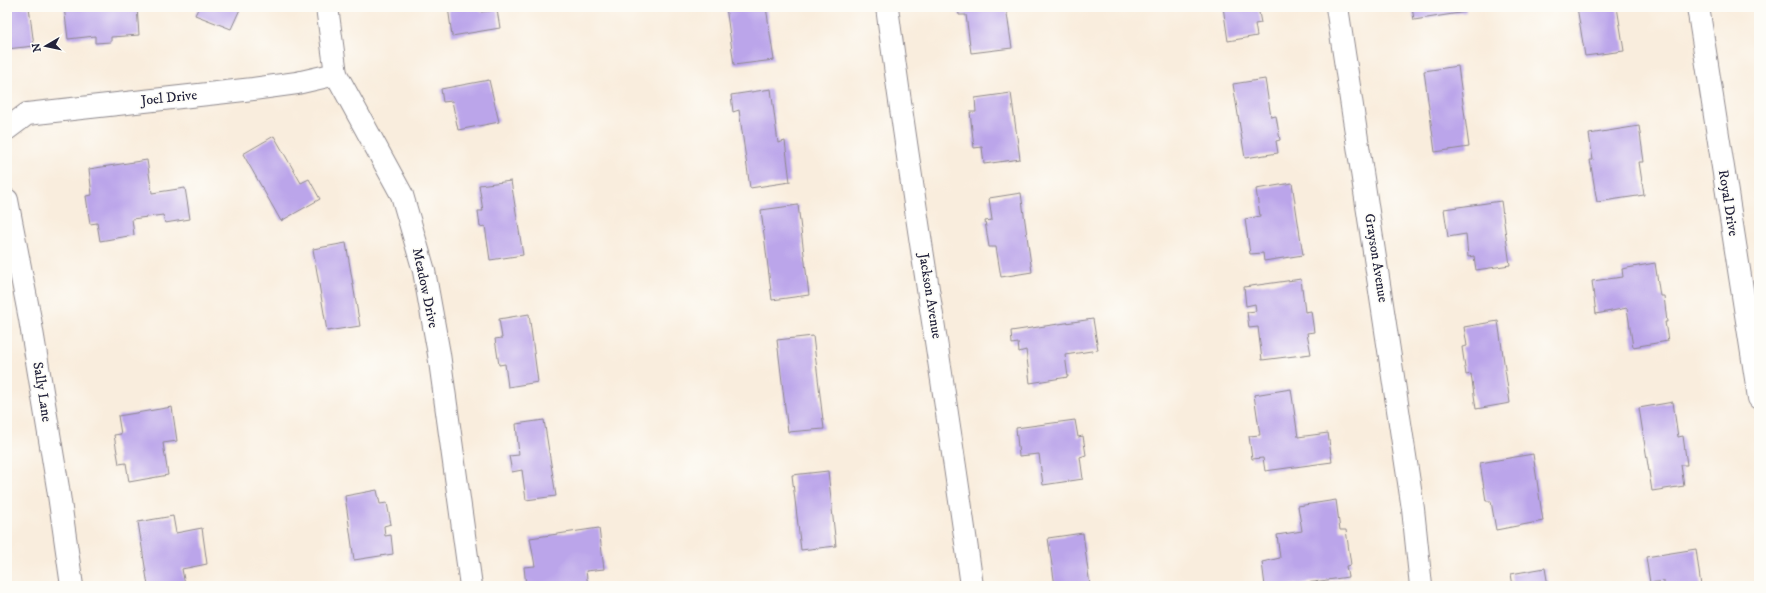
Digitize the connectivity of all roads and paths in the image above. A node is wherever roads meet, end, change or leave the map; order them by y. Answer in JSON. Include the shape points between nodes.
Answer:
{"nodes":[{"id":1,"x":327,"y":7,"type":"edge"},
{"id":2,"x":887,"y":7,"type":"edge"},
{"id":3,"x":1337,"y":7,"type":"edge"},
{"id":4,"x":1698,"y":7,"type":"edge"},
{"id":5,"x":336,"y":74,"type":"junction"},
{"id":6,"x":7,"y":129,"type":"edge"},
{"id":7,"x":7,"y":200,"type":"edge"},
{"id":8,"x":1759,"y":398,"type":"edge"},
{"id":9,"x":72,"y":586,"type":"edge"},
{"id":10,"x":470,"y":586,"type":"edge"},
{"id":11,"x":972,"y":586,"type":"edge"},
{"id":12,"x":1421,"y":586,"type":"edge"}],
"edges":[{"from":1,"to":5,"type":"street","name":"Meadow Drive"},
{"from":2,"to":11,"type":"street","name":"Jackson Avenue"},
{"from":3,"to":12,"type":"street","name":"Grayson Avenue","via":[[1413,509]]},
{"from":4,"to":8,"type":"street","name":"Royal Drive"},
{"from":5,"to":6,"type":"street","name":"Joel Drive","via":[[253,89],[27,114]]},
{"from":5,"to":10,"type":"street","name":"Meadow Drive","via":[[402,194],[424,271],[439,354]]},
{"from":7,"to":9,"type":"street","name":"Sally Lane","via":[[31,327]]}]}
